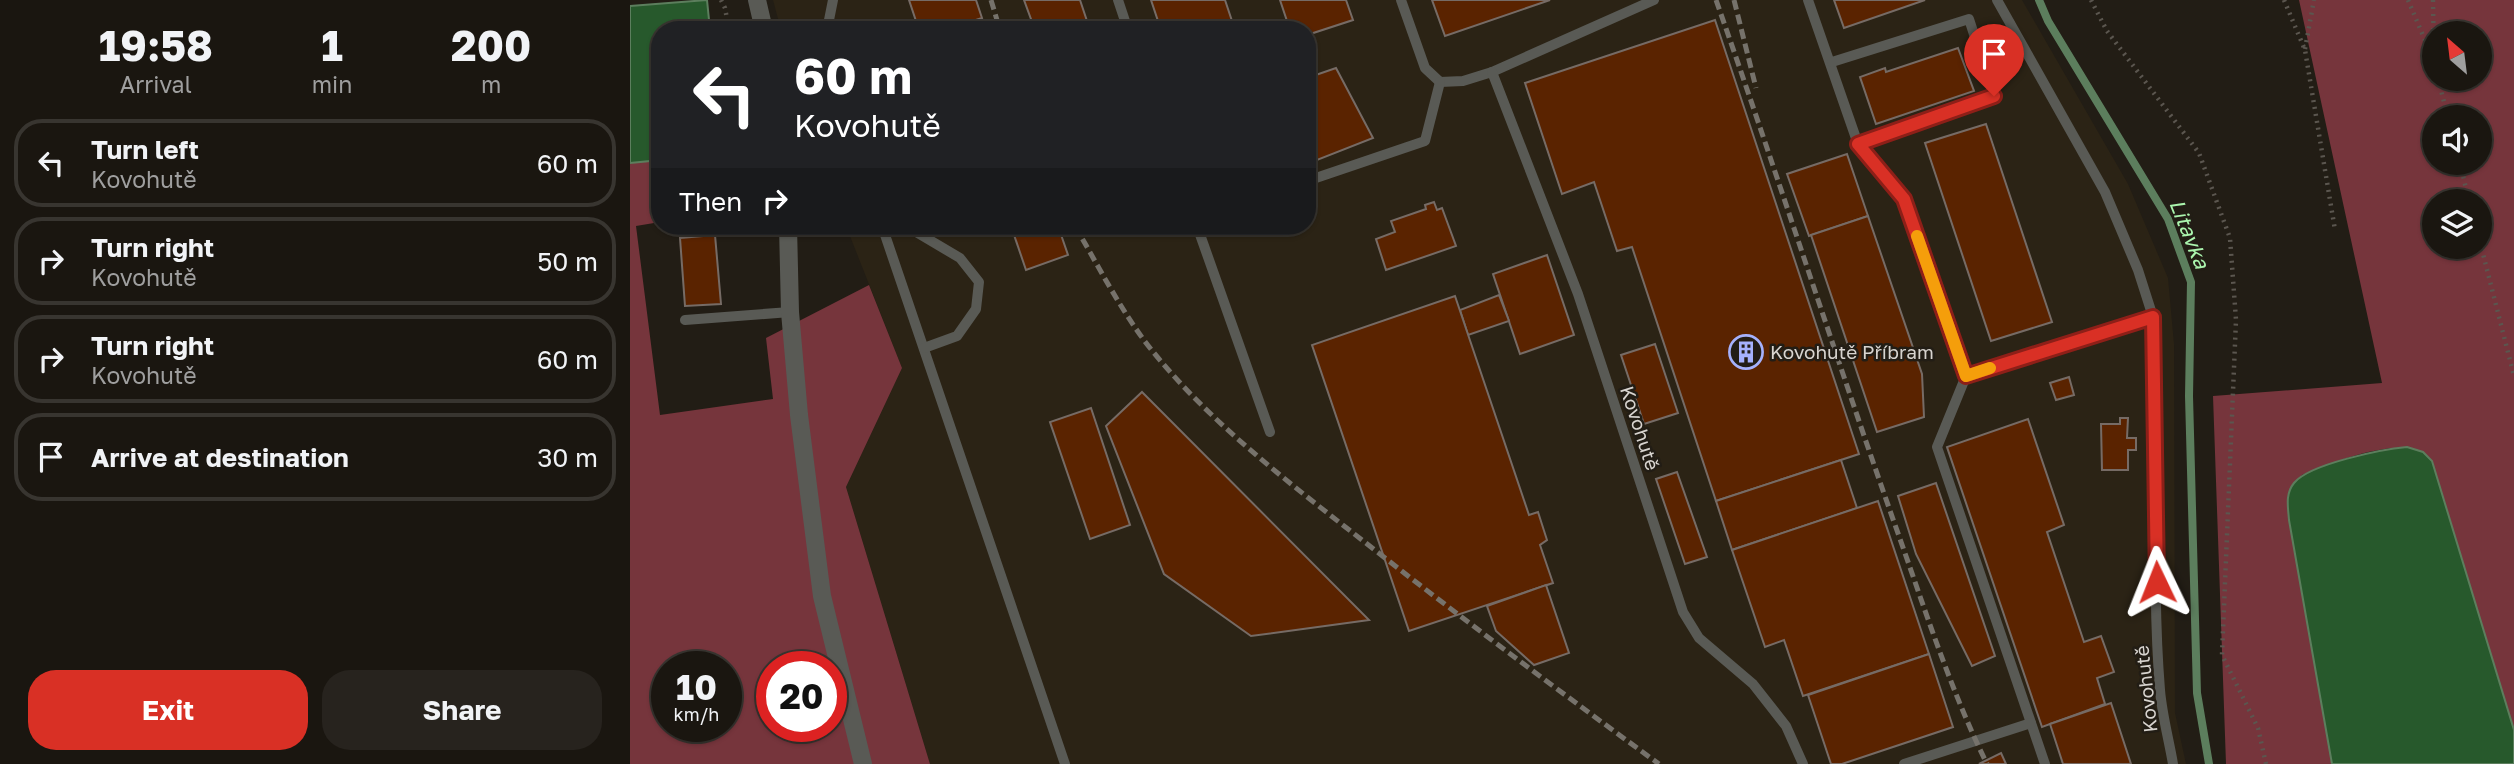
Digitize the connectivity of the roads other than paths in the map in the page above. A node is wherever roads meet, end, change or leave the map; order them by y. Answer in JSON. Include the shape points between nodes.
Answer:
{"nodes":[{"id":1,"x":757,"y":0,"type":"edge"},
{"id":2,"x":834,"y":0,"type":"edge"},
{"id":3,"x":1118,"y":0,"type":"edge"},
{"id":4,"x":1401,"y":0,"type":"edge"},
{"id":5,"x":1654,"y":0,"type":"edge"},
{"id":6,"x":1808,"y":0,"type":"edge"},
{"id":7,"x":1997,"y":0,"type":"edge"},
{"id":8,"x":762,"y":21,"type":"edge"},
{"id":9,"x":829,"y":21,"type":"edge"},
{"id":10,"x":1125,"y":21,"type":"edge"},
{"id":11,"x":1832,"y":62,"type":"junction"},
{"id":12,"x":1492,"y":72,"type":"junction"},
{"id":13,"x":1440,"y":82,"type":"junction"},
{"id":14,"x":1858,"y":144,"type":"junction"},
{"id":15,"x":1316,"y":178,"type":"edge"},
{"id":16,"x":788,"y":235,"type":"edge"},
{"id":17,"x":885,"y":235,"type":"edge"},
{"id":18,"x":921,"y":235,"type":"edge"},
{"id":19,"x":1201,"y":235,"type":"edge"},
{"id":20,"x":789,"y":312,"type":"junction"},
{"id":21,"x":2153,"y":317,"type":"junction"},
{"id":22,"x":685,"y":320,"type":"dead end"},
{"id":23,"x":924,"y":348,"type":"junction"},
{"id":24,"x":1966,"y":376,"type":"junction"},
{"id":25,"x":1270,"y":432,"type":"dead end"},
{"id":26,"x":2031,"y":723,"type":"junction"},
{"id":27,"x":863,"y":764,"type":"edge"},
{"id":28,"x":1065,"y":764,"type":"edge"},
{"id":29,"x":1803,"y":764,"type":"edge"},
{"id":30,"x":1904,"y":764,"type":"edge"},
{"id":31,"x":2045,"y":764,"type":"edge"},
{"id":32,"x":2174,"y":764,"type":"edge"}],
"edges":[{"from":1,"to":8,"type":"street"},
{"from":2,"to":9,"type":"lane"},
{"from":3,"to":10,"type":"lane"},
{"from":4,"to":13,"type":"lane","via":[[1425,68]]},
{"from":5,"to":12,"type":"lane"},
{"from":6,"to":11,"type":"lane"},
{"from":7,"to":21,"type":"lane","name":"Kovohutě","via":[[2105,192]]},
{"from":11,"to":14,"type":"lane"},
{"from":11,"to":14,"type":"lane","via":[[1969,19],[1994,96]]},
{"from":12,"to":13,"type":"lane"},
{"from":12,"to":29,"type":"lane","name":"Kovohutě","via":[[1578,294],[1683,612],[1699,638],[1753,684],[1786,726]]},
{"from":13,"to":15,"type":"lane","via":[[1425,141]]},
{"from":14,"to":24,"type":"lane","via":[[1904,199]]},
{"from":16,"to":20,"type":"street"},
{"from":17,"to":23,"type":"lane"},
{"from":18,"to":23,"type":"lane","via":[[960,258],[979,282],[976,309],[957,336]]},
{"from":19,"to":25,"type":"lane"},
{"from":20,"to":22,"type":"lane"},
{"from":20,"to":27,"type":"street","via":[[822,596]]},
{"from":21,"to":24,"type":"lane"},
{"from":21,"to":32,"type":"lane","name":"Kovohutě","via":[[2160,692]]},
{"from":23,"to":28,"type":"lane"},
{"from":24,"to":26,"type":"lane","via":[[1937,447]]},
{"from":26,"to":30,"type":"lane"},
{"from":26,"to":31,"type":"lane"}]}
